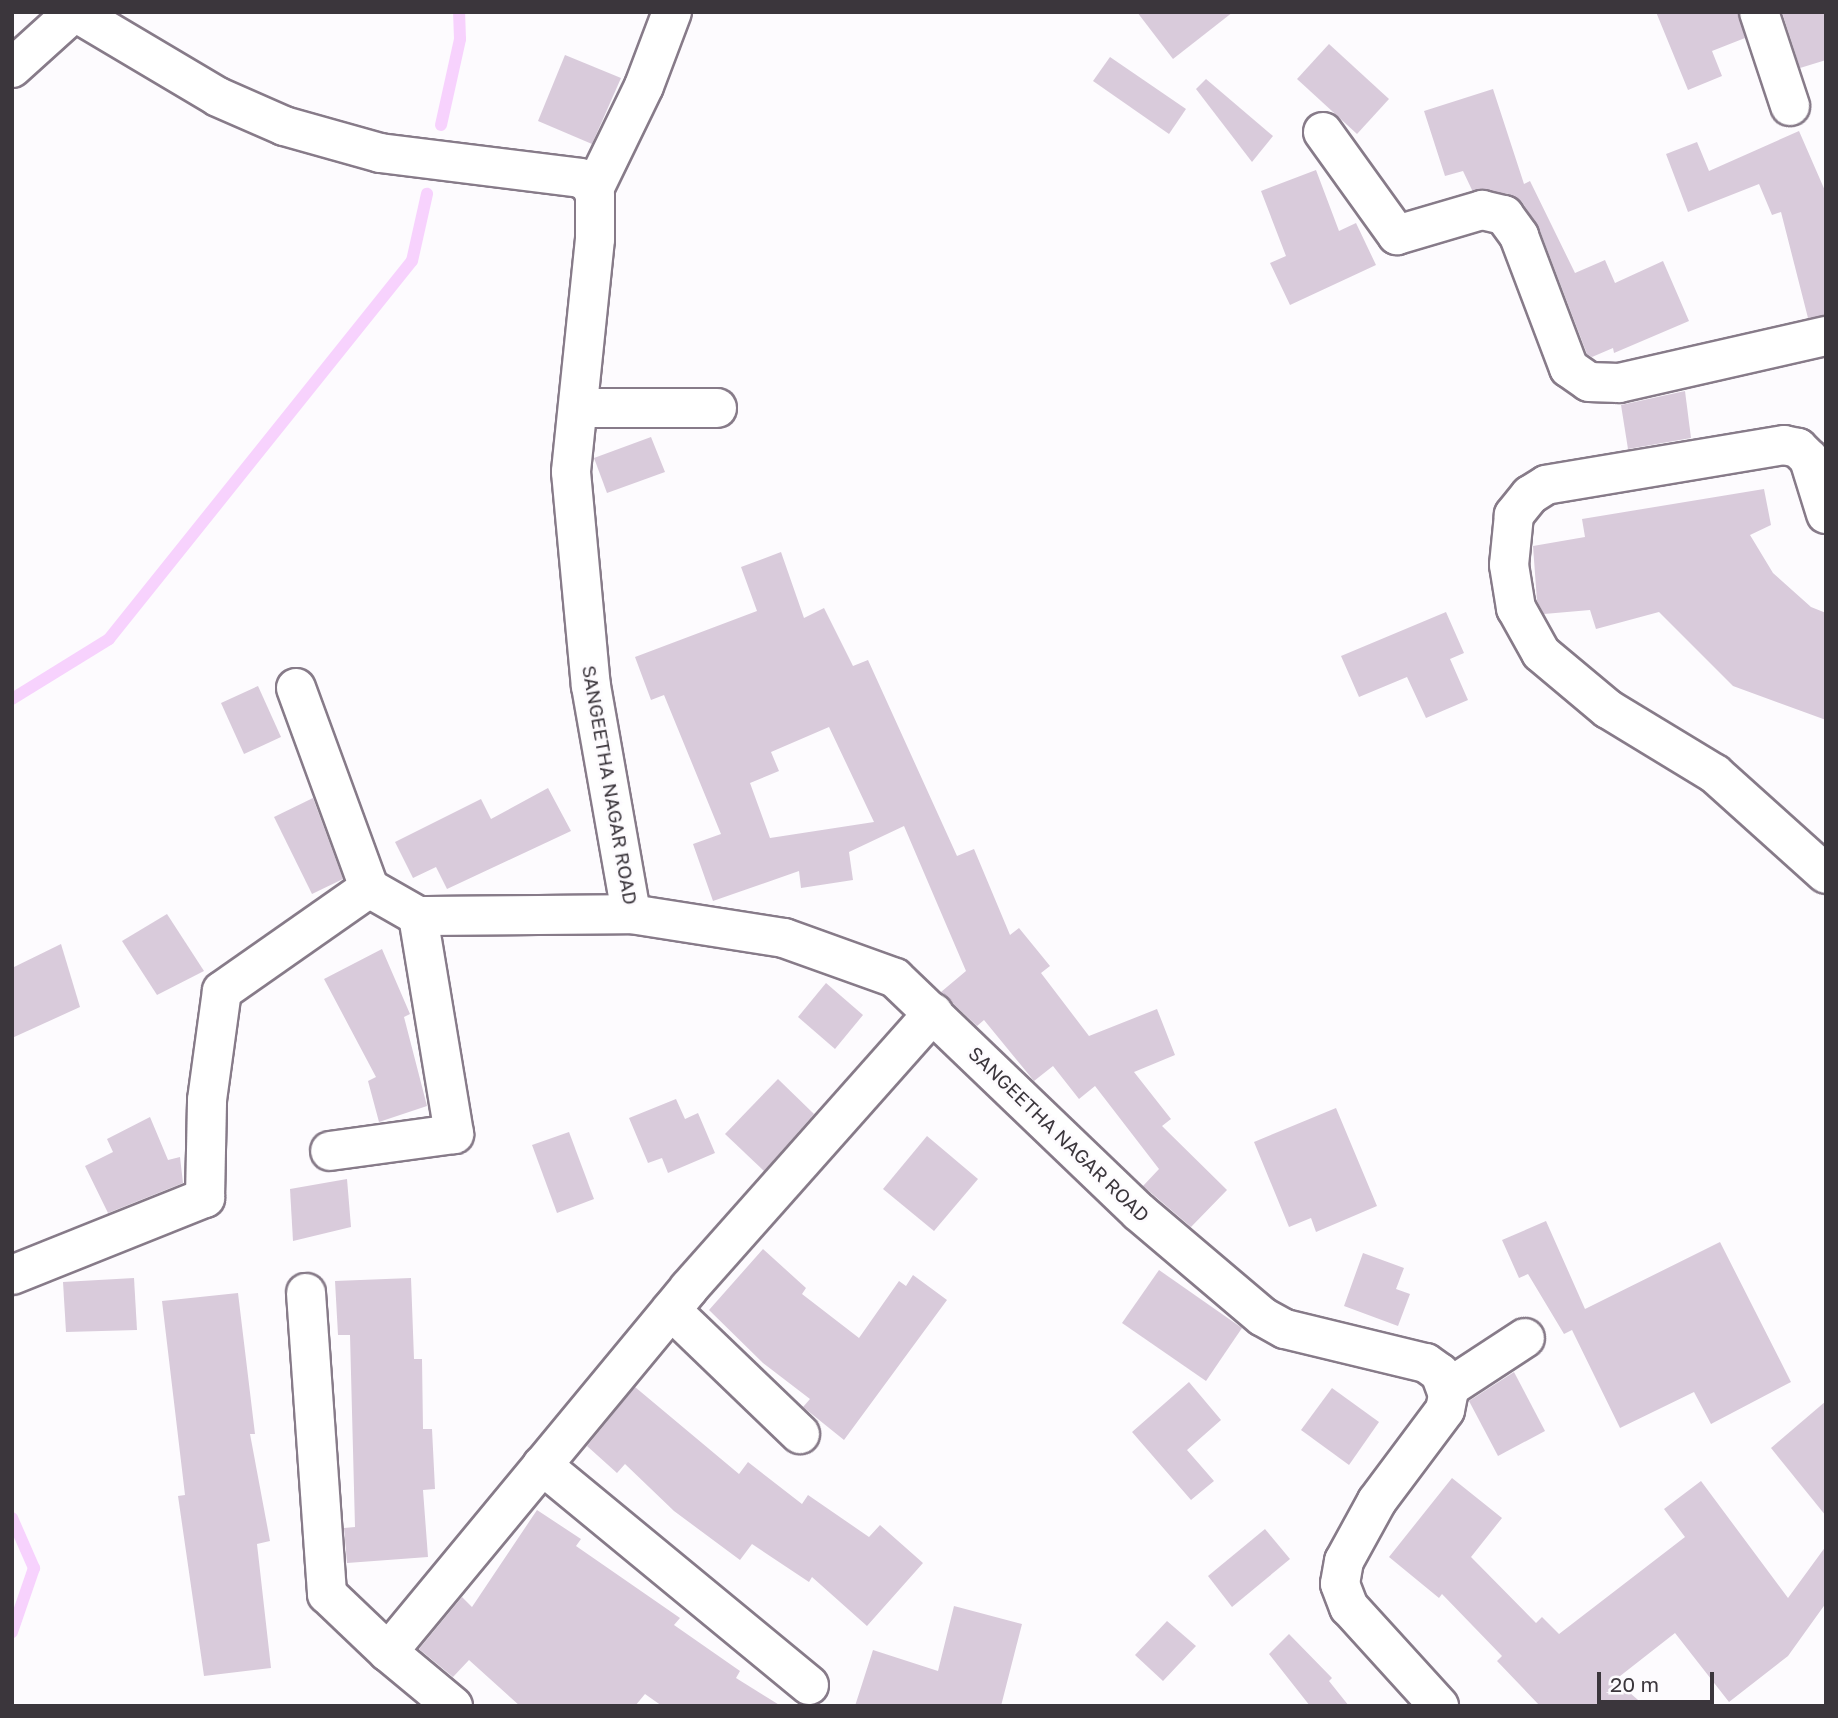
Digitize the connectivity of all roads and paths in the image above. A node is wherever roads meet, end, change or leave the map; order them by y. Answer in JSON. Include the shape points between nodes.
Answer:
{"nodes":[{"id":1,"x":75,"y":12,"type":"edge"},
{"id":2,"x":672,"y":12,"type":"edge"},
{"id":3,"x":1759,"y":12,"type":"edge"},
{"id":4,"x":123,"y":28,"type":"edge"},
{"id":5,"x":12,"y":68,"type":"edge"},
{"id":6,"x":1790,"y":106,"type":"dead end"},
{"id":7,"x":1323,"y":132,"type":"dead end"},
{"id":8,"x":594,"y":189,"type":"junction"},
{"id":9,"x":1826,"y":336,"type":"edge"},
{"id":10,"x":578,"y":408,"type":"junction"},
{"id":11,"x":717,"y":408,"type":"dead end"},
{"id":12,"x":1826,"y":514,"type":"edge"},
{"id":13,"x":296,"y":688,"type":"dead end"},
{"id":14,"x":1826,"y":874,"type":"edge"},
{"id":15,"x":369,"y":888,"type":"junction"},
{"id":16,"x":631,"y":914,"type":"junction"},
{"id":17,"x":418,"y":916,"type":"junction"},
{"id":18,"x":933,"y":1013,"type":"junction"},
{"id":19,"x":330,"y":1151,"type":"dead end"},
{"id":20,"x":12,"y":1275,"type":"edge"},
{"id":21,"x":306,"y":1293,"type":"dead end"},
{"id":22,"x":671,"y":1310,"type":"junction"},
{"id":23,"x":1525,"y":1338,"type":"dead end"},
{"id":24,"x":1447,"y":1389,"type":"junction"},
{"id":25,"x":800,"y":1434,"type":"dead end"},
{"id":26,"x":542,"y":1465,"type":"junction"},
{"id":27,"x":388,"y":1652,"type":"junction"},
{"id":28,"x":809,"y":1685,"type":"dead end"},
{"id":29,"x":453,"y":1706,"type":"edge"},
{"id":30,"x":1439,"y":1706,"type":"edge"}],
"edges":[{"from":1,"to":4,"type":"street"},
{"from":1,"to":5,"type":"street"},
{"from":2,"to":8,"type":"street","via":[[644,86]]},
{"from":3,"to":6,"type":"street"},
{"from":4,"to":8,"type":"street","via":[[218,97],[284,126],[380,153],[580,178]]},
{"from":7,"to":9,"type":"street","via":[[1397,235],[1482,210],[1504,215],[1519,236],[1569,368],[1589,382],[1619,383]]},
{"from":8,"to":10,"type":"street","name":"SANGEETHA NAGAR ROAD","via":[[595,239]]},
{"from":10,"to":11,"type":"street"},
{"from":10,"to":16,"type":"street","name":"SANGEETHA NAGAR ROAD","via":[[571,472],[591,686]]},
{"from":12,"to":14,"type":"street","via":[[1808,459],[1798,448],[1784,445],[1546,485],[1530,495],[1514,515],[1509,565],[1516,608],[1542,653],[1608,709],[1715,774]]},
{"from":13,"to":15,"type":"street"},
{"from":15,"to":17,"type":"street"},
{"from":15,"to":20,"type":"street","via":[[222,991],[207,1100],[205,1198]]},
{"from":16,"to":17,"type":"street"},
{"from":16,"to":18,"type":"street","name":"SANGEETHA NAGAR ROAD","via":[[784,938],[895,978]]},
{"from":17,"to":19,"type":"street","via":[[454,1134]]},
{"from":18,"to":22,"type":"street"},
{"from":18,"to":24,"type":"street","name":"SANGEETHA NAGAR ROAD","via":[[1139,1212],[1263,1317],[1285,1329],[1426,1363],[1440,1373]]},
{"from":21,"to":27,"type":"street","via":[[327,1594]]},
{"from":22,"to":25,"type":"street"},
{"from":22,"to":26,"type":"street"},
{"from":23,"to":24,"type":"street"},
{"from":24,"to":30,"type":"street","via":[[1446,1410],[1377,1501],[1344,1561],[1340,1584],[1349,1607]]},
{"from":26,"to":27,"type":"street"},
{"from":26,"to":28,"type":"street"},
{"from":27,"to":29,"type":"street"}]}
